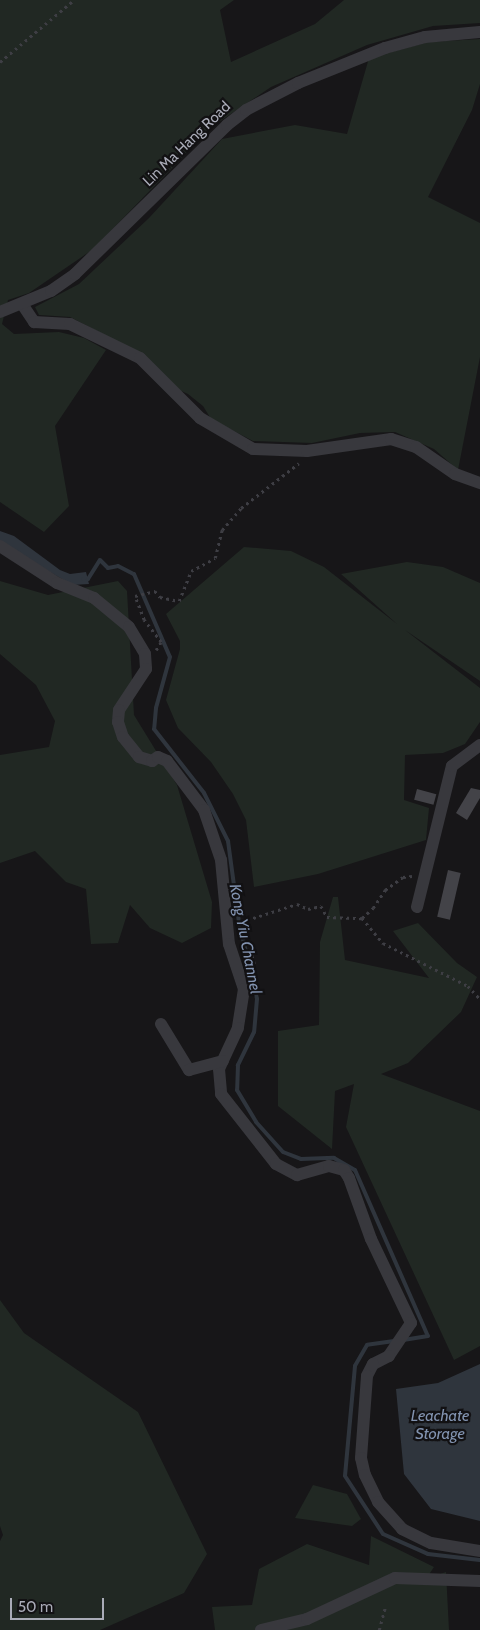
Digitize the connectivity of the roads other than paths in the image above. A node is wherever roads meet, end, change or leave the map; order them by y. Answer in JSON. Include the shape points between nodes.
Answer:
{"nodes":[{"id":1,"x":480,"y":32,"type":"edge"},
{"id":2,"x":22,"y":304,"type":"junction"},
{"id":3,"x":0,"y":312,"type":"edge"},
{"id":4,"x":480,"y":483,"type":"edge"},
{"id":5,"x":0,"y":546,"type":"edge"},
{"id":6,"x":480,"y":745,"type":"edge"},
{"id":7,"x":418,"y":907,"type":"dead end"},
{"id":8,"x":161,"y":1024,"type":"dead end"},
{"id":9,"x":224,"y":1061,"type":"junction"},
{"id":10,"x":480,"y":1551,"type":"edge"},
{"id":11,"x":480,"y":1582,"type":"edge"},
{"id":12,"x":261,"y":1630,"type":"edge"}],
"edges":[{"from":1,"to":2,"type":"street","name":"Lin Ma Hang Road","via":[[425,37],[385,48],[305,80],[246,110],[83,268],[51,291]]},
{"from":2,"to":3,"type":"street","name":"Lin Ma Hang Road"},
{"from":2,"to":4,"type":"street","via":[[34,322],[72,324],[140,358],[182,403],[238,443],[265,451],[314,450],[372,440],[398,440],[422,450],[455,474]]},
{"from":5,"to":9,"type":"street","via":[[57,583],[94,598],[129,627],[144,654],[146,669],[119,710],[118,722],[123,737],[139,757],[152,761],[158,757],[167,761],[192,790],[216,836],[226,892],[229,944],[244,989],[238,1028]]},
{"from":6,"to":7,"type":"street","via":[[452,766]]},
{"from":8,"to":9,"type":"street","via":[[189,1070]]},
{"from":9,"to":10,"type":"street","via":[[218,1078],[220,1094],[276,1164],[297,1175],[329,1166],[344,1170],[371,1239],[410,1316],[411,1322],[389,1356],[374,1364],[367,1376],[361,1458],[370,1489],[388,1516],[416,1537],[431,1543]]},
{"from":11,"to":12,"type":"street","via":[[395,1578],[307,1619]]}]}
